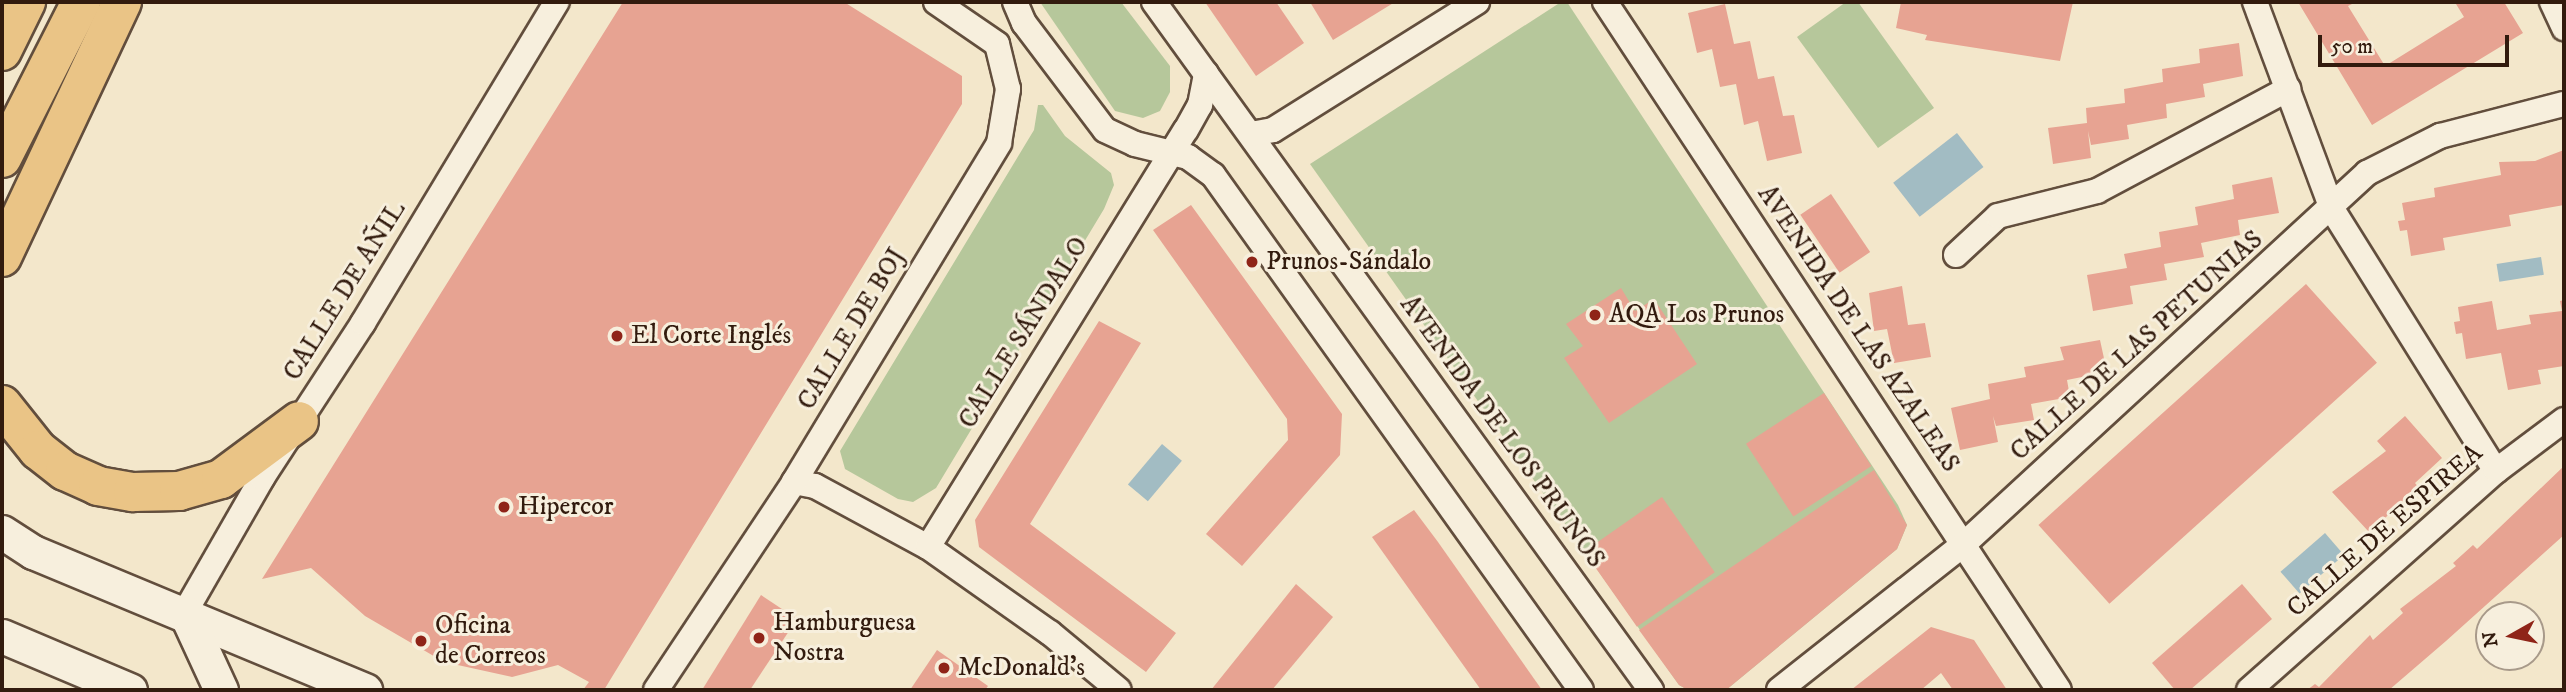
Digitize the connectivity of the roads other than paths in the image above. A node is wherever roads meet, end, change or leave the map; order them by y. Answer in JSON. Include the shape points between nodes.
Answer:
{"nodes":[{"id":1,"x":26,"y":2,"type":"edge"},
{"id":2,"x":81,"y":2,"type":"edge"},
{"id":3,"x":122,"y":2,"type":"edge"},
{"id":4,"x":556,"y":2,"type":"edge"},
{"id":5,"x":936,"y":2,"type":"edge"},
{"id":6,"x":1015,"y":2,"type":"edge"},
{"id":7,"x":1154,"y":2,"type":"edge"},
{"id":8,"x":1477,"y":2,"type":"edge"},
{"id":9,"x":1605,"y":2,"type":"edge"},
{"id":10,"x":2255,"y":2,"type":"edge"},
{"id":11,"x":2552,"y":2,"type":"edge"},
{"id":12,"x":2564,"y":28,"type":"edge"},
{"id":13,"x":2,"y":51,"type":"edge"},
{"id":14,"x":1206,"y":74,"type":"junction"},
{"id":15,"x":2288,"y":89,"type":"junction"},
{"id":16,"x":2564,"y":104,"type":"edge"},
{"id":17,"x":1251,"y":134,"type":"junction"},
{"id":18,"x":1172,"y":151,"type":"junction"},
{"id":19,"x":2,"y":158,"type":"edge"},
{"id":20,"x":2332,"y":209,"type":"junction"},
{"id":21,"x":1956,"y":255,"type":"dead end"},
{"id":22,"x":2,"y":257,"type":"edge"},
{"id":23,"x":2,"y":405,"type":"edge"},
{"id":24,"x":2564,"y":420,"type":"edge"},
{"id":25,"x":299,"y":421,"type":"junction"},
{"id":26,"x":2497,"y":471,"type":"junction"},
{"id":27,"x":794,"y":482,"type":"junction"},
{"id":28,"x":2,"y":532,"type":"edge"},
{"id":29,"x":1964,"y":544,"type":"junction"},
{"id":30,"x":928,"y":547,"type":"junction"},
{"id":31,"x":185,"y":612,"type":"junction"},
{"id":32,"x":2,"y":636,"type":"edge"},
{"id":33,"x":131,"y":690,"type":"edge"},
{"id":34,"x":221,"y":690,"type":"edge"},
{"id":35,"x":365,"y":690,"type":"edge"},
{"id":36,"x":656,"y":690,"type":"edge"},
{"id":37,"x":1119,"y":690,"type":"edge"},
{"id":38,"x":1581,"y":690,"type":"edge"},
{"id":39,"x":1651,"y":690,"type":"edge"},
{"id":40,"x":1779,"y":690,"type":"edge"},
{"id":41,"x":2059,"y":690,"type":"edge"},
{"id":42,"x":2249,"y":690,"type":"edge"}],
"edges":[{"from":1,"to":13,"type":"highway"},
{"from":2,"to":19,"type":"highway"},
{"from":3,"to":22,"type":"highway"},
{"from":4,"to":25,"type":"street","name":"CALLE DE AÑIL"},
{"from":5,"to":27,"type":"street","name":"CALLE DE BOJ","via":[[997,44],[1008,89],[1006,120],[999,142]]},
{"from":6,"to":18,"type":"street","via":[[1024,23],[1105,130],[1135,144]]},
{"from":7,"to":14,"type":"street","name":"AVENIDA DE LOS PRUNOS"},
{"from":8,"to":17,"type":"street","via":[[1273,130]]},
{"from":9,"to":29,"type":"street","name":"AVENIDA DE LAS AZALEAS"},
{"from":10,"to":15,"type":"street"},
{"from":11,"to":12,"type":"street"},
{"from":14,"to":17,"type":"street","name":"AVENIDA DE LOS PRUNOS"},
{"from":14,"to":18,"type":"street","via":[[1200,105]]},
{"from":15,"to":20,"type":"street"},
{"from":15,"to":21,"type":"street","via":[[2096,191],[1998,216]]},
{"from":16,"to":20,"type":"street","name":"CALLE DE LAS PETUNIAS","via":[[2440,136],[2367,173]]},
{"from":17,"to":39,"type":"street","name":"AVENIDA DE LOS PRUNOS"},
{"from":18,"to":30,"type":"street","name":"CALLE SÁNDALO"},
{"from":18,"to":38,"type":"street","via":[[1213,175]]},
{"from":20,"to":26,"type":"street"},
{"from":20,"to":29,"type":"street","name":"CALLE DE LAS PETUNIAS"},
{"from":23,"to":25,"type":"highway","via":[[38,450],[65,471],[98,486],[133,492],[180,491],[221,479]]},
{"from":24,"to":26,"type":"street","name":"CALLE DE ESPIREA"},
{"from":25,"to":31,"type":"street","name":"CALLE DE AÑIL"},
{"from":26,"to":42,"type":"street","name":"CALLE DE ESPIREA"},
{"from":27,"to":30,"type":"street","via":[[815,486]]},
{"from":27,"to":36,"type":"street","name":"CALLE DE BOJ"},
{"from":28,"to":31,"type":"main road","via":[[33,552]]},
{"from":29,"to":40,"type":"street","name":"CALLE DE LAS PETUNIAS"},
{"from":29,"to":41,"type":"street","name":"AVENIDA DE LAS AZALEAS"},
{"from":30,"to":37,"type":"street","via":[[1050,633]]},
{"from":31,"to":34,"type":"main road"},
{"from":31,"to":35,"type":"main road"},
{"from":32,"to":33,"type":"main road"}]}
